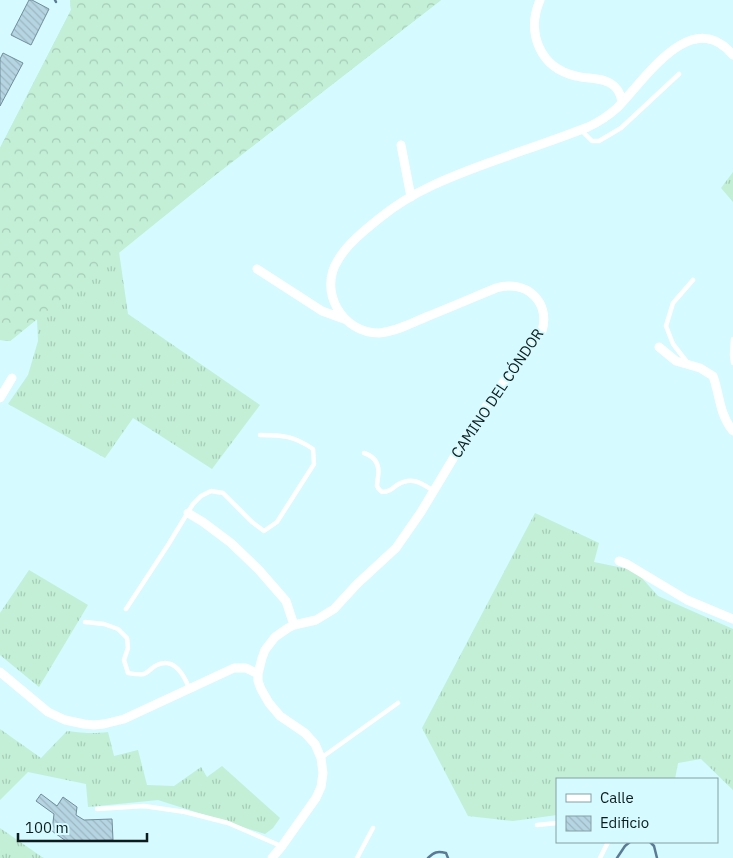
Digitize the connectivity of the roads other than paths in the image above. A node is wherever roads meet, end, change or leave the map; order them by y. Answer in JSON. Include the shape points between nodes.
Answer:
{"nodes":[{"id":1,"x":540,"y":0,"type":"edge"},
{"id":2,"x":733,"y":55,"type":"edge"},
{"id":3,"x":679,"y":74,"type":"dead end"},
{"id":4,"x":622,"y":102,"type":"junction"},
{"id":5,"x":581,"y":130,"type":"junction"},
{"id":6,"x":401,"y":145,"type":"dead end"},
{"id":7,"x":411,"y":197,"type":"junction"},
{"id":8,"x":257,"y":269,"type":"dead end"},
{"id":9,"x":693,"y":280,"type":"dead end"},
{"id":10,"x":346,"y":320,"type":"junction"},
{"id":11,"x":733,"y":339,"type":"edge"},
{"id":12,"x":659,"y":347,"type":"dead end"},
{"id":13,"x":733,"y":363,"type":"edge"},
{"id":14,"x":689,"y":364,"type":"junction"},
{"id":15,"x":12,"y":378,"type":"dead end"},
{"id":16,"x":0,"y":398,"type":"edge"},
{"id":17,"x":733,"y":431,"type":"edge"},
{"id":18,"x":260,"y":435,"type":"dead end"},
{"id":19,"x":364,"y":453,"type":"dead end"},
{"id":20,"x":434,"y":491,"type":"junction"},
{"id":21,"x":188,"y":513,"type":"junction"},
{"id":22,"x":619,"y":560,"type":"dead end"},
{"id":23,"x":126,"y":609,"type":"dead end"},
{"id":24,"x":733,"y":619,"type":"edge"},
{"id":25,"x":85,"y":622,"type":"dead end"},
{"id":26,"x":294,"y":625,"type":"junction"},
{"id":27,"x":0,"y":672,"type":"edge"},
{"id":28,"x":258,"y":674,"type":"junction"},
{"id":29,"x":189,"y":689,"type":"junction"},
{"id":30,"x":398,"y":703,"type":"dead end"},
{"id":31,"x":321,"y":758,"type":"junction"},
{"id":32,"x":97,"y":809,"type":"dead end"},
{"id":33,"x":556,"y":822,"type":"edge"},
{"id":34,"x":537,"y":825,"type":"dead end"},
{"id":35,"x":373,"y":828,"type":"dead end"},
{"id":36,"x":608,"y":843,"type":"edge"},
{"id":37,"x":282,"y":846,"type":"junction"},
{"id":38,"x":272,"y":858,"type":"edge"},
{"id":39,"x":357,"y":858,"type":"edge"},
{"id":40,"x":600,"y":858,"type":"edge"}],
"edges":[{"from":1,"to":4,"type":"street","via":[[534,29],[546,58],[560,70],[574,76],[608,82],[618,91]]},
{"from":2,"to":4,"type":"street","via":[[715,41],[701,38],[686,41],[674,48]]},
{"from":3,"to":5,"type":"lane","via":[[621,128],[599,141],[592,141]]},
{"from":4,"to":5,"type":"street","via":[[603,120]]},
{"from":5,"to":7,"type":"street","via":[[474,168]]},
{"from":6,"to":7,"type":"street"},
{"from":7,"to":10,"type":"street","via":[[368,228],[342,253],[334,266],[330,281],[332,297]]},
{"from":8,"to":10,"type":"street","name":"CAMINO DEL CÓNDOR","via":[[322,311]]},
{"from":9,"to":14,"type":"lane","via":[[673,303],[666,326],[673,344]]},
{"from":10,"to":20,"type":"street","name":"CAMINO DEL CÓNDOR","via":[[366,331],[388,332],[508,286],[527,290],[540,304],[544,320],[542,332],[472,427]]},
{"from":11,"to":13,"type":"lane"},
{"from":12,"to":14,"type":"street","via":[[676,361]]},
{"from":14,"to":17,"type":"street","via":[[713,376],[722,414]]},
{"from":15,"to":16,"type":"street"},
{"from":18,"to":21,"type":"lane","via":[[283,435],[313,449],[314,464],[277,522],[264,531],[224,493],[211,491],[201,496]]},
{"from":19,"to":20,"type":"lane","via":[[377,464],[380,490],[386,492],[414,481]]},
{"from":20,"to":26,"type":"street","name":"CAMINO DEL CÓNDOR","via":[[396,548],[334,609],[316,620]]},
{"from":21,"to":23,"type":"lane"},
{"from":21,"to":26,"type":"street","via":[[231,543],[259,570],[286,601]]},
{"from":22,"to":24,"type":"street","via":[[687,600]]},
{"from":25,"to":29,"type":"lane","via":[[111,626],[127,638],[124,660],[128,673],[146,674],[156,665],[165,663],[184,675]]},
{"from":26,"to":28,"type":"street","name":"CAMINO DEL CÓNDOR","via":[[281,632],[270,644]]},
{"from":27,"to":29,"type":"street","via":[[48,712],[84,724],[114,722]]},
{"from":28,"to":29,"type":"street","via":[[246,668],[234,668]]},
{"from":28,"to":31,"type":"street","via":[[258,682],[268,703],[310,738]]},
{"from":30,"to":31,"type":"lane"},
{"from":31,"to":37,"type":"street","via":[[323,780],[319,793]]},
{"from":32,"to":37,"type":"lane","via":[[144,806],[185,812],[228,823]]},
{"from":33,"to":34,"type":"lane"},
{"from":35,"to":39,"type":"lane"},
{"from":36,"to":40,"type":"lane"},
{"from":37,"to":38,"type":"street"}]}
